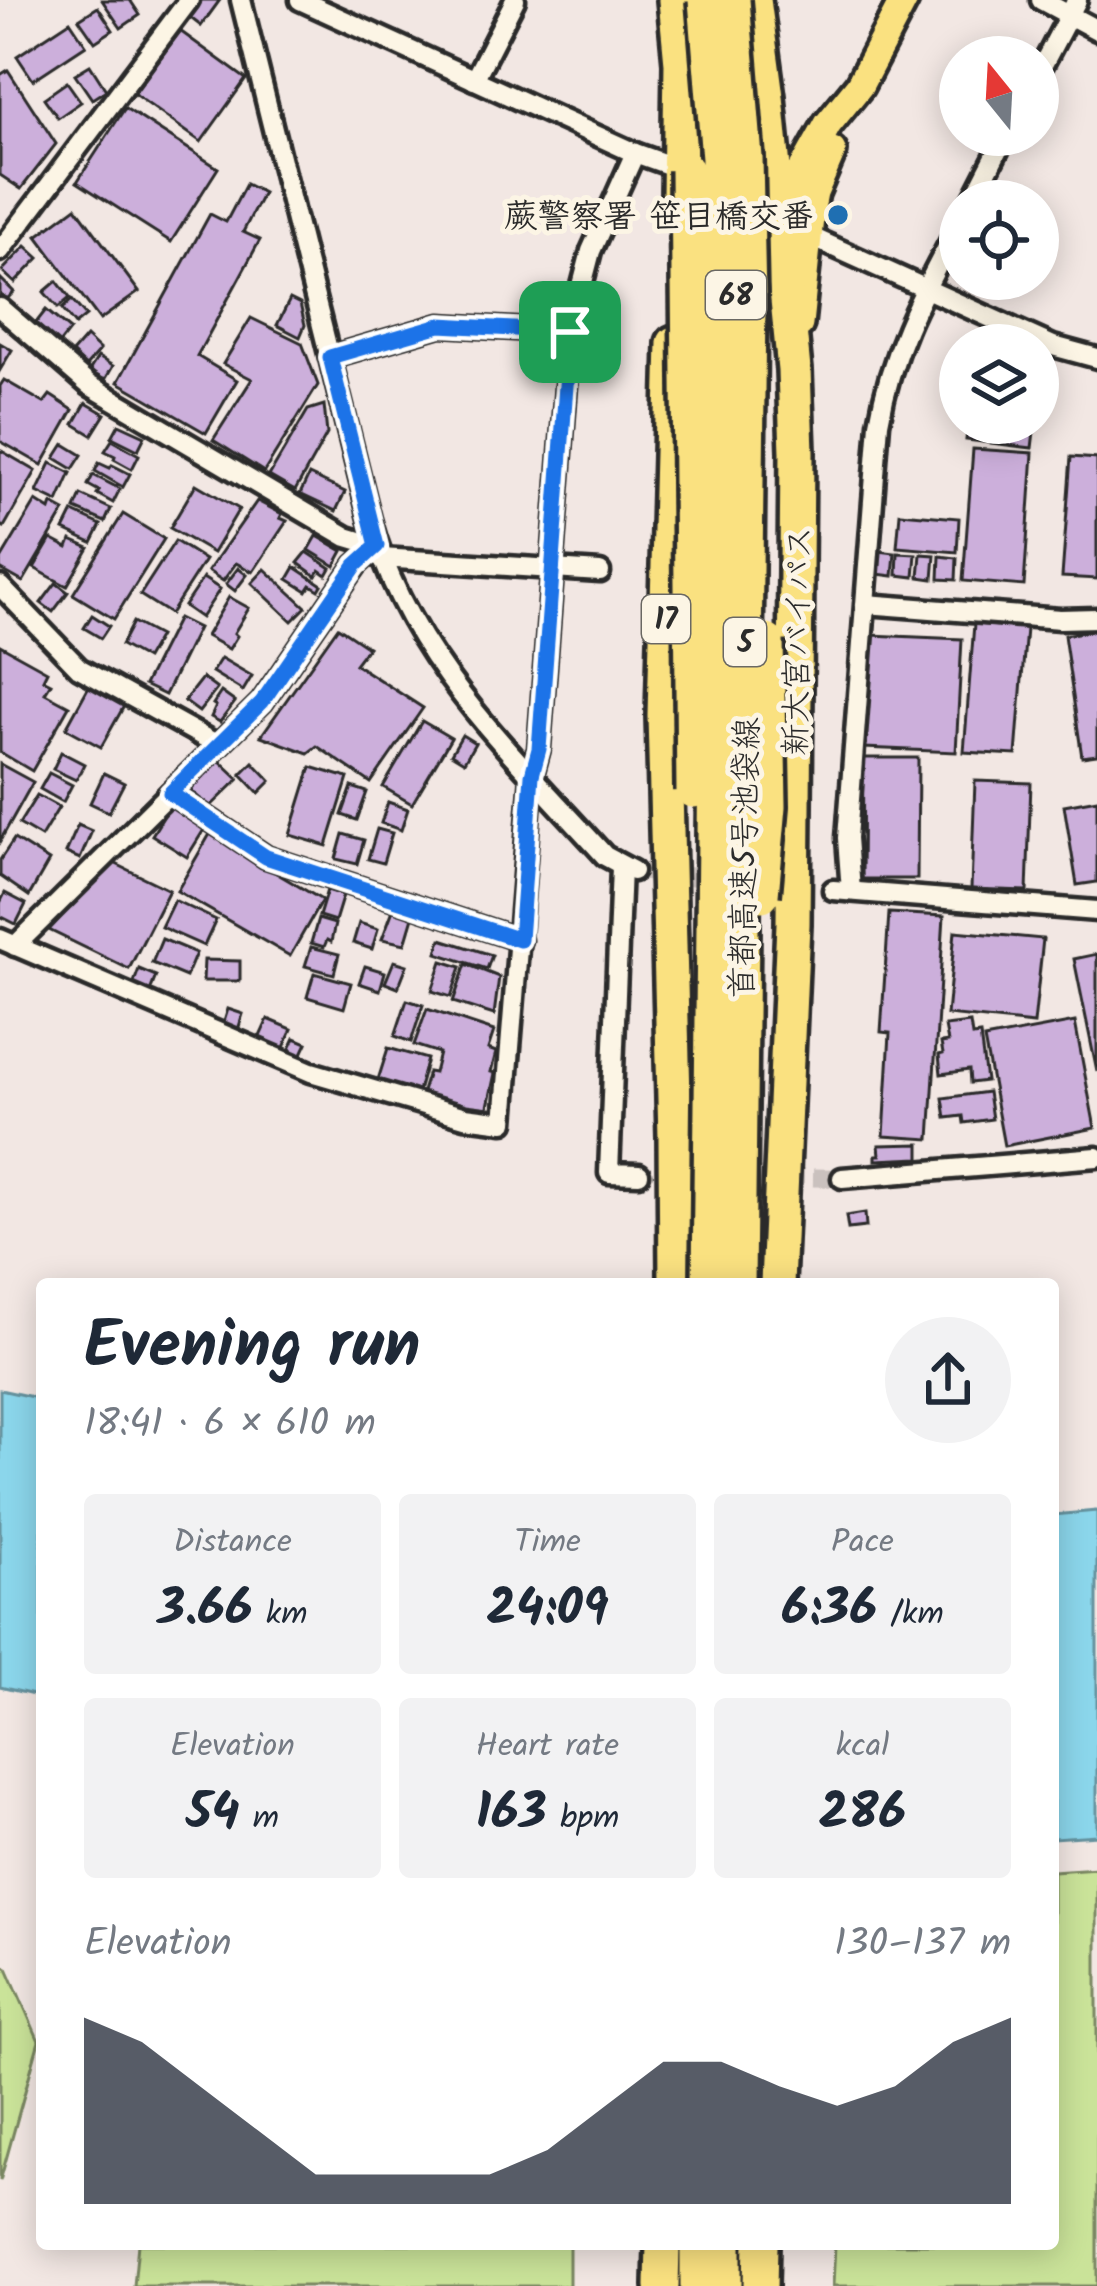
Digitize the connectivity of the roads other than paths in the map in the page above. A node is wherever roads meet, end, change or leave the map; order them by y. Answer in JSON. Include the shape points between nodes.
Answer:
{"nodes":[{"id":1,"x":189,"y":0,"type":"edge"},
{"id":2,"x":242,"y":0,"type":"edge"},
{"id":3,"x":515,"y":0,"type":"edge"},
{"id":4,"x":675,"y":0,"type":"edge"},
{"id":5,"x":705,"y":0,"type":"edge"},
{"id":6,"x":733,"y":0,"type":"edge"},
{"id":7,"x":754,"y":0,"type":"edge"},
{"id":8,"x":904,"y":0,"type":"edge"},
{"id":9,"x":1041,"y":0,"type":"edge"},
{"id":10,"x":312,"y":2,"type":"edge"},
{"id":11,"x":1073,"y":7,"type":"edge"},
{"id":12,"x":1097,"y":30,"type":"edge"},
{"id":13,"x":1058,"y":36,"type":"edge"},
{"id":14,"x":758,"y":37,"type":"junction"},
{"id":15,"x":474,"y":80,"type":"junction"},
{"id":16,"x":859,"y":86,"type":"junction"},
{"id":17,"x":634,"y":153,"type":"junction"},
{"id":18,"x":684,"y":170,"type":"junction"},
{"id":19,"x":778,"y":213,"type":"junction"},
{"id":20,"x":808,"y":235,"type":"junction"},
{"id":21,"x":0,"y":250,"type":"edge"},
{"id":22,"x":939,"y":264,"type":"edge"},
{"id":23,"x":926,"y":289,"type":"junction"},
{"id":24,"x":0,"y":308,"type":"edge"},
{"id":25,"x":570,"y":332,"type":"junction"},
{"id":26,"x":330,"y":357,"type":"junction"},
{"id":27,"x":1097,"y":358,"type":"edge"},
{"id":28,"x":794,"y":370,"type":"junction"},
{"id":29,"x":667,"y":528,"type":"junction"},
{"id":30,"x":379,"y":552,"type":"junction"},
{"id":31,"x":551,"y":569,"type":"junction"},
{"id":32,"x":600,"y":572,"type":"dead end"},
{"id":33,"x":0,"y":586,"type":"edge"},
{"id":34,"x":866,"y":604,"type":"junction"},
{"id":35,"x":1097,"y":618,"type":"edge"},
{"id":36,"x":218,"y":745,"type":"junction"},
{"id":37,"x":532,"y":775,"type":"junction"},
{"id":38,"x":170,"y":793,"type":"junction"},
{"id":39,"x":1097,"y":911,"type":"edge"},
{"id":40,"x":520,"y":940,"type":"junction"},
{"id":41,"x":8,"y":942,"type":"edge"},
{"id":42,"x":725,"y":1157,"type":"junction"},
{"id":43,"x":1097,"y":1157,"type":"edge"},
{"id":44,"x":639,"y":1174,"type":"dead end"},
{"id":45,"x":842,"y":1178,"type":"tunnel mouth"},
{"id":46,"x":676,"y":1278,"type":"edge"},
{"id":47,"x":710,"y":1278,"type":"edge"},
{"id":48,"x":737,"y":1278,"type":"edge"},
{"id":49,"x":777,"y":1278,"type":"edge"},
{"id":50,"x":663,"y":2250,"type":"edge"},
{"id":51,"x":697,"y":2250,"type":"edge"},
{"id":52,"x":725,"y":2250,"type":"edge"},
{"id":53,"x":761,"y":2250,"type":"edge"},
{"id":54,"x":662,"y":2286,"type":"edge"},
{"id":55,"x":697,"y":2286,"type":"edge"},
{"id":56,"x":725,"y":2286,"type":"edge"},
{"id":57,"x":760,"y":2286,"type":"edge"}],
"edges":[{"from":1,"to":21,"type":"street"},
{"from":2,"to":26,"type":"street"},
{"from":3,"to":15,"type":"street"},
{"from":4,"to":18,"type":"highway"},
{"from":5,"to":42,"type":"highway","name":"首都高速5号池袋線","number":"5","bridge":true,"via":[[718,159]]},
{"from":6,"to":42,"type":"highway","name":"首都高速5号池袋線","number":"5","bridge":true,"via":[[749,302]]},
{"from":7,"to":14,"type":"highway","name":"新大宮バイパス"},
{"from":8,"to":16,"type":"main road","number":"68"},
{"from":9,"to":11,"type":"street"},
{"from":10,"to":15,"type":"street"},
{"from":11,"to":12,"type":"street"},
{"from":11,"to":13,"type":"street"},
{"from":14,"to":19,"type":"highway","name":"新大宮バイパス"},
{"from":14,"to":42,"type":"highway","bridge":true,"via":[[770,806]]},
{"from":15,"to":17,"type":"street"},
{"from":16,"to":19,"type":"main road","number":"68"},
{"from":16,"to":20,"type":"main road","number":"68","via":[[814,194]]},
{"from":17,"to":18,"type":"street"},
{"from":17,"to":25,"type":"street","via":[[591,251]]},
{"from":18,"to":29,"type":"highway","number":"17"},
{"from":18,"to":42,"type":"highway","bridge":true,"via":[[693,811]]},
{"from":19,"to":28,"type":"highway","name":"新大宮バイパス"},
{"from":19,"to":29,"type":"main road","number":"68","via":[[730,307]]},
{"from":20,"to":23,"type":"street"},
{"from":20,"to":28,"type":"main road","number":"68"},
{"from":22,"to":23,"type":"street"},
{"from":23,"to":27,"type":"street"},
{"from":23,"to":34,"type":"street","via":[[885,387]]},
{"from":24,"to":30,"type":"street","via":[[89,385]]},
{"from":25,"to":26,"type":"street","via":[[440,325]]},
{"from":25,"to":31,"type":"street"},
{"from":26,"to":30,"type":"street"},
{"from":28,"to":49,"type":"highway","name":"新大宮バイパス","via":[[793,924]]},
{"from":29,"to":46,"type":"highway","number":"17"},
{"from":30,"to":31,"type":"street"},
{"from":30,"to":36,"type":"street","via":[[356,565],[262,702]]},
{"from":30,"to":37,"type":"street","via":[[440,668]]},
{"from":31,"to":32,"type":"street"},
{"from":31,"to":37,"type":"street"},
{"from":33,"to":36,"type":"street","via":[[79,668]]},
{"from":34,"to":35,"type":"street"},
{"from":34,"to":39,"type":"street","via":[[842,890]]},
{"from":36,"to":38,"type":"street"},
{"from":37,"to":40,"type":"street"},
{"from":37,"to":44,"type":"street","via":[[605,856],[627,869],[610,1173]]},
{"from":38,"to":40,"type":"street","via":[[266,857]]},
{"from":38,"to":41,"type":"street"},
{"from":40,"to":41,"type":"street","via":[[504,1122],[311,1072]]},
{"from":42,"to":47,"type":"highway","name":"首都高速5号池袋線","number":"5","bridge":true},
{"from":42,"to":48,"type":"highway","name":"首都高速5号池袋線","number":"5","bridge":true},
{"from":43,"to":45,"type":"street"},
{"from":50,"to":54,"type":"highway"},
{"from":51,"to":55,"type":"highway"},
{"from":52,"to":56,"type":"highway"},
{"from":53,"to":57,"type":"highway"}]}
